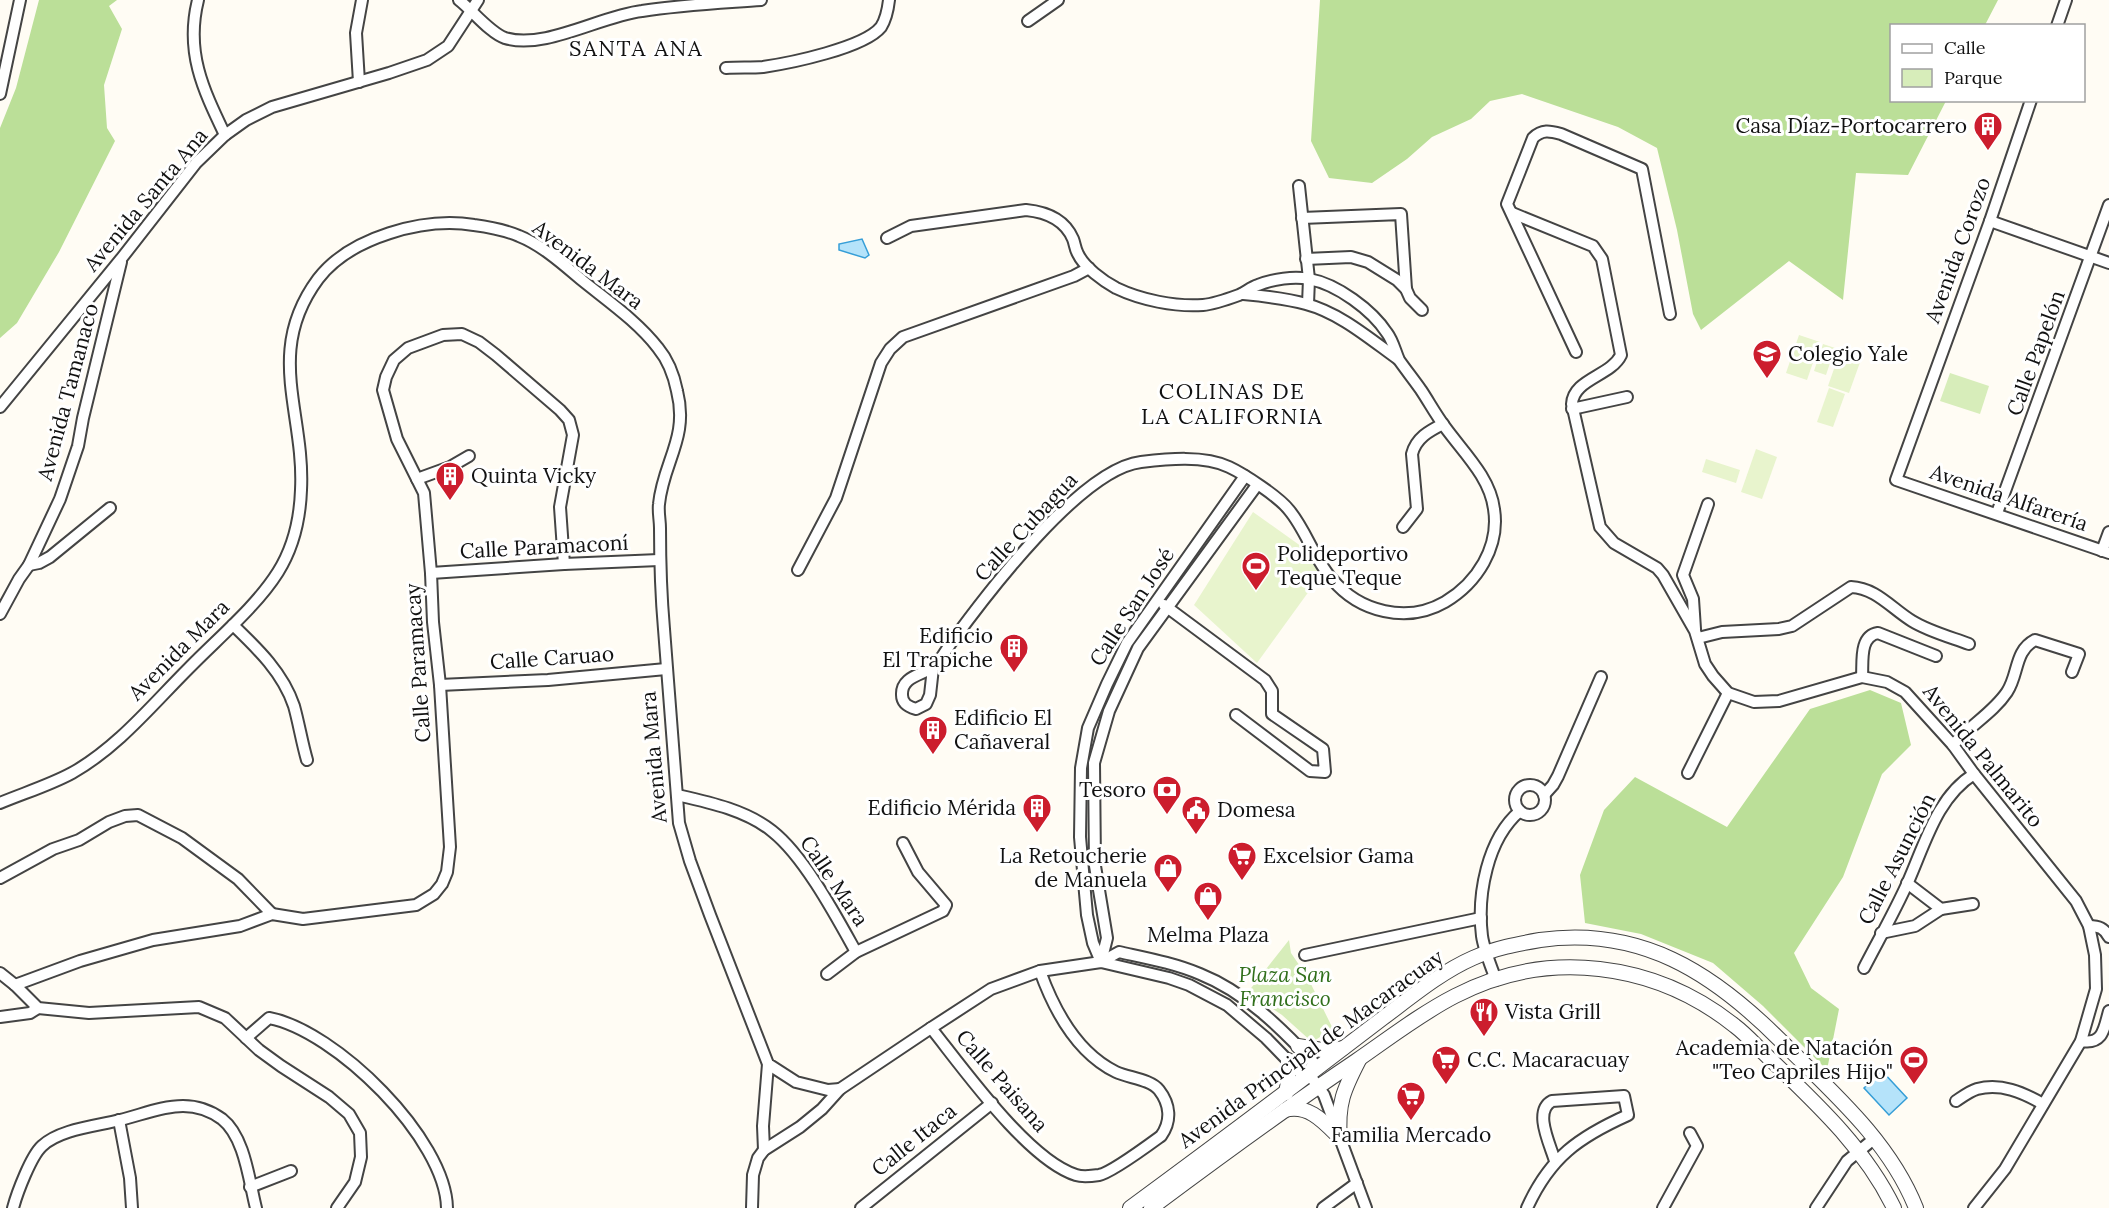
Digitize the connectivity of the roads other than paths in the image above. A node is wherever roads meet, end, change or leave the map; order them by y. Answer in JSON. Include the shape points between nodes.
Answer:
{"nodes":[{"id":1,"x":20,"y":0,"type":"edge"},
{"id":2,"x":198,"y":0,"type":"edge"},
{"id":3,"x":362,"y":0,"type":"edge"},
{"id":4,"x":459,"y":0,"type":"edge"},
{"id":5,"x":761,"y":0,"type":"edge"},
{"id":6,"x":888,"y":0,"type":"edge"},
{"id":7,"x":1058,"y":0,"type":"edge"},
{"id":8,"x":2066,"y":0,"type":"edge"},
{"id":9,"x":475,"y":5,"type":"edge"},
{"id":10,"x":1028,"y":21,"type":"dead end"},
{"id":11,"x":2058,"y":24,"type":"edge"},
{"id":12,"x":726,"y":68,"type":"dead end"},
{"id":13,"x":359,"y":82,"type":"junction"},
{"id":14,"x":0,"y":94,"type":"edge"},
{"id":15,"x":2030,"y":102,"type":"edge"},
{"id":16,"x":225,"y":135,"type":"junction"},
{"id":17,"x":1299,"y":186,"type":"dead end"},
{"id":18,"x":2109,"y":205,"type":"edge"},
{"id":19,"x":1512,"y":213,"type":"junction"},
{"id":20,"x":1302,"y":218,"type":"junction"},
{"id":21,"x":1990,"y":221,"type":"junction"},
{"id":22,"x":887,"y":238,"type":"dead end"},
{"id":23,"x":2092,"y":257,"type":"junction"},
{"id":24,"x":121,"y":259,"type":"junction"},
{"id":25,"x":1306,"y":259,"type":"junction"},
{"id":26,"x":2109,"y":262,"type":"edge"},
{"id":27,"x":1089,"y":268,"type":"junction"},
{"id":28,"x":1309,"y":279,"type":"junction"},
{"id":29,"x":1406,"y":289,"type":"junction"},
{"id":30,"x":1241,"y":294,"type":"junction"},
{"id":31,"x":1308,"y":304,"type":"junction"},
{"id":32,"x":1422,"y":310,"type":"dead end"},
{"id":33,"x":1671,"y":314,"type":"dead end"},
{"id":34,"x":1576,"y":352,"type":"dead end"},
{"id":35,"x":1399,"y":359,"type":"junction"},
{"id":36,"x":1627,"y":397,"type":"dead end"},
{"id":37,"x":0,"y":407,"type":"edge"},
{"id":38,"x":1572,"y":410,"type":"junction"},
{"id":39,"x":1443,"y":424,"type":"junction"},
{"id":40,"x":469,"y":456,"type":"dead end"},
{"id":41,"x":1245,"y":476,"type":"junction"},
{"id":42,"x":417,"y":479,"type":"junction"},
{"id":43,"x":1896,"y":480,"type":"joint"},
{"id":44,"x":1257,"y":485,"type":"junction"},
{"id":45,"x":1708,"y":504,"type":"dead end"},
{"id":46,"x":110,"y":508,"type":"dead end"},
{"id":47,"x":1997,"y":513,"type":"junction"},
{"id":48,"x":1403,"y":527,"type":"dead end"},
{"id":49,"x":2109,"y":532,"type":"edge"},
{"id":50,"x":2106,"y":552,"type":"edge"},
{"id":51,"x":659,"y":560,"type":"junction"},
{"id":52,"x":564,"y":564,"type":"junction"},
{"id":53,"x":29,"y":565,"type":"junction"},
{"id":54,"x":798,"y":570,"type":"dead end"},
{"id":55,"x":431,"y":573,"type":"junction"},
{"id":56,"x":1156,"y":600,"type":"junction"},
{"id":57,"x":1168,"y":607,"type":"junction"},
{"id":58,"x":0,"y":614,"type":"edge"},
{"id":59,"x":233,"y":625,"type":"junction"},
{"id":60,"x":1696,"y":635,"type":"junction"},
{"id":61,"x":1969,"y":644,"type":"dead end"},
{"id":62,"x":1936,"y":656,"type":"dead end"},
{"id":63,"x":933,"y":668,"type":"dead end"},
{"id":64,"x":666,"y":669,"type":"junction"},
{"id":65,"x":2072,"y":672,"type":"dead end"},
{"id":66,"x":1601,"y":677,"type":"dead end"},
{"id":67,"x":1863,"y":677,"type":"junction"},
{"id":68,"x":441,"y":686,"type":"junction"},
{"id":69,"x":1728,"y":693,"type":"junction"},
{"id":70,"x":1236,"y":714,"type":"dead end"},
{"id":71,"x":1953,"y":745,"type":"junction"},
{"id":72,"x":307,"y":760,"type":"dead end"},
{"id":73,"x":1688,"y":773,"type":"dead end"},
{"id":74,"x":1974,"y":774,"type":"junction"},
{"id":75,"x":677,"y":795,"type":"junction"},
{"id":76,"x":1544,"y":795,"type":"junction"},
{"id":77,"x":0,"y":803,"type":"edge"},
{"id":78,"x":1520,"y":811,"type":"junction"},
{"id":79,"x":903,"y":843,"type":"dead end"},
{"id":80,"x":1095,"y":866,"type":"junction"},
{"id":81,"x":1081,"y":867,"type":"junction"},
{"id":82,"x":0,"y":878,"type":"edge"},
{"id":83,"x":1907,"y":883,"type":"junction"},
{"id":84,"x":1973,"y":904,"type":"dead end"},
{"id":85,"x":1941,"y":909,"type":"junction"},
{"id":86,"x":272,"y":914,"type":"junction"},
{"id":87,"x":1481,"y":918,"type":"junction"},
{"id":88,"x":2089,"y":926,"type":"junction"},
{"id":89,"x":1881,"y":933,"type":"junction"},
{"id":90,"x":2109,"y":937,"type":"edge"},
{"id":91,"x":856,"y":952,"type":"junction"},
{"id":92,"x":1487,"y":952,"type":"junction"},
{"id":93,"x":1305,"y":955,"type":"dead end"},
{"id":94,"x":1101,"y":962,"type":"junction"},
{"id":95,"x":1864,"y":968,"type":"dead end"},
{"id":96,"x":1040,"y":971,"type":"junction"},
{"id":97,"x":0,"y":973,"type":"edge"},
{"id":98,"x":827,"y":974,"type":"dead end"},
{"id":99,"x":1496,"y":980,"type":"junction"},
{"id":100,"x":15,"y":985,"type":"junction"},
{"id":101,"x":38,"y":1008,"type":"junction"},
{"id":102,"x":2109,"y":1011,"type":"edge"},
{"id":103,"x":0,"y":1017,"type":"edge"},
{"id":104,"x":931,"y":1028,"type":"junction"},
{"id":105,"x":246,"y":1038,"type":"junction"},
{"id":106,"x":2081,"y":1041,"type":"junction"},
{"id":107,"x":1298,"y":1046,"type":"junction"},
{"id":108,"x":1343,"y":1048,"type":"junction"},
{"id":109,"x":1360,"y":1058,"type":"junction"},
{"id":110,"x":1288,"y":1060,"type":"junction"},
{"id":111,"x":768,"y":1064,"type":"junction"},
{"id":112,"x":1309,"y":1074,"type":"junction"},
{"id":113,"x":1319,"y":1087,"type":"junction"},
{"id":114,"x":840,"y":1089,"type":"junction"},
{"id":115,"x":1286,"y":1093,"type":"junction"},
{"id":116,"x":1956,"y":1101,"type":"dead end"},
{"id":117,"x":992,"y":1103,"type":"junction"},
{"id":118,"x":2043,"y":1104,"type":"junction"},
{"id":119,"x":1283,"y":1111,"type":"junction"},
{"id":120,"x":119,"y":1120,"type":"junction"},
{"id":121,"x":1690,"y":1133,"type":"dead end"},
{"id":122,"x":1340,"y":1138,"type":"junction"},
{"id":123,"x":1875,"y":1138,"type":"junction"},
{"id":124,"x":764,"y":1150,"type":"junction"},
{"id":125,"x":1859,"y":1151,"type":"junction"},
{"id":126,"x":1555,"y":1161,"type":"junction"},
{"id":127,"x":291,"y":1171,"type":"dead end"},
{"id":128,"x":1357,"y":1183,"type":"junction"},
{"id":129,"x":250,"y":1186,"type":"junction"},
{"id":130,"x":13,"y":1208,"type":"edge"},
{"id":131,"x":132,"y":1208,"type":"edge"},
{"id":132,"x":255,"y":1208,"type":"edge"},
{"id":133,"x":337,"y":1208,"type":"edge"},
{"id":134,"x":447,"y":1208,"type":"edge"},
{"id":135,"x":752,"y":1208,"type":"edge"},
{"id":136,"x":861,"y":1208,"type":"edge"},
{"id":137,"x":1130,"y":1208,"type":"edge"},
{"id":138,"x":1150,"y":1208,"type":"edge"},
{"id":139,"x":1323,"y":1208,"type":"edge"},
{"id":140,"x":1366,"y":1208,"type":"edge"},
{"id":141,"x":1527,"y":1208,"type":"edge"},
{"id":142,"x":1663,"y":1208,"type":"edge"},
{"id":143,"x":1816,"y":1208,"type":"edge"},
{"id":144,"x":1894,"y":1208,"type":"edge"},
{"id":145,"x":1917,"y":1208,"type":"edge"},
{"id":146,"x":1974,"y":1208,"type":"edge"}],
"edges":[{"from":1,"to":14,"type":"street"},
{"from":2,"to":16,"type":"street","via":[[196,68]]},
{"from":3,"to":13,"type":"street","via":[[356,33]]},
{"from":4,"to":9,"type":"street"},
{"from":5,"to":9,"type":"street","via":[[640,11],[524,42],[496,34]]},
{"from":6,"to":12,"type":"street","via":[[880,28],[864,40],[762,67]]},
{"from":7,"to":10,"type":"street"},
{"from":8,"to":11,"type":"street"},
{"from":9,"to":13,"type":"street","name":"Avenida Santa Ana","via":[[448,46],[427,60]]},
{"from":13,"to":16,"type":"street","name":"Avenida Santa Ana","via":[[272,107]]},
{"from":15,"to":21,"type":"street","name":"Avenida Corozo"},
{"from":16,"to":24,"type":"street","name":"Avenida Santa Ana","via":[[196,163]]},
{"from":17,"to":20,"type":"street"},
{"from":18,"to":23,"type":"street","name":"Calle Papelón"},
{"from":19,"to":33,"type":"street","via":[[1507,204],[1533,138],[1539,132],[1561,134],[1642,169]]},
{"from":19,"to":34,"type":"street"},
{"from":19,"to":38,"type":"street","via":[[1593,246],[1602,259],[1621,355],[1612,367],[1580,387],[1572,399]]},
{"from":20,"to":25,"type":"street"},
{"from":20,"to":29,"type":"street","via":[[1401,214]]},
{"from":21,"to":23,"type":"street"},
{"from":21,"to":43,"type":"street","name":"Avenida Corozo"},
{"from":22,"to":27,"type":"street","via":[[911,226],[1039,211],[1068,229],[1078,254]]},
{"from":23,"to":26,"type":"street"},
{"from":23,"to":47,"type":"street","name":"Calle Papelón"},
{"from":24,"to":37,"type":"street","name":"Avenida Santa Ana"},
{"from":24,"to":53,"type":"street","name":"Avenida Tamanaco","via":[[78,446],[60,499]]},
{"from":25,"to":28,"type":"street"},
{"from":25,"to":29,"type":"street","via":[[1351,256],[1384,270]]},
{"from":27,"to":30,"type":"street","via":[[1115,287],[1160,302],[1204,305]]},
{"from":27,"to":54,"type":"street","via":[[903,337],[890,350],[881,363],[836,498]]},
{"from":28,"to":30,"type":"street","via":[[1268,282]]},
{"from":28,"to":31,"type":"street"},
{"from":28,"to":35,"type":"street","via":[[1333,287],[1359,303],[1388,333]]},
{"from":29,"to":32,"type":"street"},
{"from":30,"to":31,"type":"street"},
{"from":31,"to":35,"type":"street","via":[[1337,317]]},
{"from":35,"to":39,"type":"street","name":"Calle Cubagua"},
{"from":36,"to":38,"type":"street"},
{"from":38,"to":60,"type":"street","via":[[1599,528],[1614,543],[1657,568]]},
{"from":39,"to":44,"type":"street","name":"Calle Cubagua","via":[[1484,479],[1494,509],[1493,539],[1483,566],[1467,587],[1443,604],[1421,612],[1380,611],[1361,604],[1330,578],[1288,507]]},
{"from":39,"to":48,"type":"street","via":[[1414,446],[1417,509]]},
{"from":40,"to":42,"type":"street"},
{"from":41,"to":44,"type":"street","name":"Calle Cubagua"},
{"from":41,"to":56,"type":"street","name":"Calle San José"},
{"from":41,"to":63,"type":"street","name":"Calle Cubagua","via":[[1226,465],[1204,461],[1135,462],[1116,469],[1077,497],[1016,561]]},
{"from":42,"to":52,"type":"street","name":"Calle Paramacay","via":[[397,439],[383,390],[386,377],[394,360],[408,348],[443,335],[462,334],[496,355],[569,420],[573,435],[560,507]]},
{"from":42,"to":55,"type":"street","name":"Calle Paramacay","via":[[424,493]]},
{"from":43,"to":47,"type":"street","name":"Avenida Alfarería"},
{"from":44,"to":57,"type":"street","name":"Calle San José"},
{"from":45,"to":60,"type":"street","via":[[1683,575],[1693,600]]},
{"from":46,"to":53,"type":"street","via":[[50,557]]},
{"from":47,"to":50,"type":"street","name":"Avenida Alfarería"},
{"from":49,"to":50,"type":"street"},
{"from":51,"to":52,"type":"street","name":"Calle Paramaconí"},
{"from":51,"to":59,"type":"street","name":"Avenida Mara","via":[[659,503],[679,436],[681,414],[678,392],[662,352],[628,317],[522,236],[467,224],[417,226],[373,239],[334,263],[319,278],[297,319],[290,344],[301,467],[297,525],[277,573]]},
{"from":51,"to":64,"type":"street","name":"Avenida Mara"},
{"from":52,"to":55,"type":"street","name":"Calle Paramaconí"},
{"from":53,"to":58,"type":"street","name":"Avenida Tamanaco"},
{"from":55,"to":68,"type":"street","name":"Calle Paramacay"},
{"from":56,"to":57,"type":"street"},
{"from":56,"to":81,"type":"street","name":"Calle San José","via":[[1127,643],[1088,728],[1081,768]]},
{"from":57,"to":70,"type":"street","via":[[1265,680],[1272,691],[1272,714],[1323,749],[1325,772],[1310,771]]},
{"from":57,"to":80,"type":"street","name":"Calle San José","via":[[1138,648],[1109,711],[1094,763]]},
{"from":59,"to":72,"type":"street","via":[[276,669],[294,706]]},
{"from":59,"to":77,"type":"street","name":"Avenida Mara","via":[[99,754],[71,773]]},
{"from":60,"to":61,"type":"street","via":[[1792,626],[1851,587],[1861,587],[1913,622]]},
{"from":60,"to":69,"type":"street","via":[[1706,664]]},
{"from":62,"to":67,"type":"street","via":[[1873,634],[1863,650]]},
{"from":64,"to":68,"type":"street","name":"Calle Caruao"},
{"from":64,"to":75,"type":"street","name":"Avenida Mara"},
{"from":65,"to":71,"type":"street","via":[[2079,654],[2036,640],[2027,645],[2008,690]]},
{"from":66,"to":76,"type":"street","via":[[1558,776]]},
{"from":67,"to":69,"type":"street","via":[[1779,701],[1754,702]]},
{"from":67,"to":71,"type":"street","name":"Avenida Palmarito","via":[[1887,682],[1905,692]]},
{"from":68,"to":86,"type":"street","name":"Calle Paramacay","via":[[450,847],[442,884],[425,901],[404,908],[303,919]]},
{"from":69,"to":73,"type":"street"},
{"from":71,"to":74,"type":"street","name":"Avenida Palmarito"},
{"from":74,"to":83,"type":"street","name":"Calle Asunción","via":[[1948,798],[1935,819]]},
{"from":74,"to":88,"type":"street","name":"Avenida Palmarito","via":[[2076,901]]},
{"from":75,"to":91,"type":"street","name":"Calle Mara","via":[[752,818],[771,830],[800,860]]},
{"from":75,"to":111,"type":"street","name":"Avenida Mara","via":[[679,823],[690,861]]},
{"from":76,"to":78,"type":"street","via":[[1538,812]]},
{"from":76,"to":78,"type":"street","via":[[1533,786],[1520,789],[1515,802]]},
{"from":78,"to":87,"type":"street","via":[[1500,835],[1490,859]]},
{"from":79,"to":91,"type":"street","name":"Calle Mara","via":[[915,868],[946,908]]},
{"from":80,"to":81,"type":"street"},
{"from":80,"to":94,"type":"street","name":"Calle San José","via":[[1107,938]]},
{"from":81,"to":94,"type":"street","name":"Calle San José","via":[[1090,929]]},
{"from":82,"to":86,"type":"street","via":[[109,822],[138,815],[182,838],[238,879]]},
{"from":83,"to":85,"type":"street"},
{"from":83,"to":89,"type":"street","name":"Calle Asunción"},
{"from":84,"to":85,"type":"street"},
{"from":85,"to":89,"type":"street","via":[[1915,926]]},
{"from":86,"to":100,"type":"street","name":"Calle Paramacay","via":[[240,926],[153,940]]},
{"from":87,"to":92,"type":"street"},
{"from":87,"to":93,"type":"street"},
{"from":88,"to":90,"type":"street","via":[[2105,930]]},
{"from":88,"to":106,"type":"street","name":"Avenida Palmarito","via":[[2096,989]]},
{"from":89,"to":95,"type":"street","name":"Calle Asunción"},
{"from":91,"to":98,"type":"street","name":"Calle Mara"},
{"from":92,"to":99,"type":"street"},
{"from":92,"to":108,"type":"street","name":"Avenida Principal de Macaracuay","via":[[1441,976]]},
{"from":92,"to":123,"type":"street","name":"Avenida Principal de Macaracuay","via":[[1514,944],[1586,936],[1634,945],[1676,960],[1717,984],[1757,1017]]},
{"from":94,"to":96,"type":"street"},
{"from":94,"to":107,"type":"street","via":[[1119,952],[1201,974],[1243,998]]},
{"from":94,"to":110,"type":"street","via":[[1169,978],[1205,993],[1227,1005]]},
{"from":96,"to":104,"type":"street","via":[[991,989]]},
{"from":96,"to":117,"type":"street","name":"Calle Paisana","via":[[1062,1019],[1092,1054],[1114,1071],[1156,1087],[1166,1099],[1168,1127],[1146,1147],[1101,1175],[1077,1175],[1043,1156]]},
{"from":97,"to":100,"type":"street"},
{"from":99,"to":109,"type":"street","name":"Avenida Principal de Macaracuay","via":[[1447,1000]]},
{"from":99,"to":125,"type":"street","name":"Avenida Principal de Macaracuay","via":[[1545,968],[1585,966],[1640,976],[1673,989],[1711,1009],[1748,1036]]},
{"from":100,"to":101,"type":"street"},
{"from":101,"to":103,"type":"street","via":[[30,1013]]},
{"from":101,"to":105,"type":"street","via":[[88,1013],[199,1007],[225,1018]]},
{"from":102,"to":106,"type":"street","via":[[2099,1038],[2090,1043]]},
{"from":104,"to":114,"type":"street"},
{"from":104,"to":117,"type":"street","name":"Calle Paisana"},
{"from":105,"to":133,"type":"street","via":[[280,1066],[329,1097],[349,1114],[360,1133],[361,1157],[355,1182]]},
{"from":105,"to":134,"type":"street","via":[[269,1018],[284,1020],[365,1074],[427,1148],[445,1189]]},
{"from":106,"to":118,"type":"street","name":"Avenida Palmarito"},
{"from":107,"to":108,"type":"street","via":[[1328,1051]]},
{"from":107,"to":112,"type":"street","via":[[1313,1062]]},
{"from":108,"to":112,"type":"street","name":"Avenida Principal de Macaracuay"},
{"from":109,"to":113,"type":"street","name":"Avenida Principal de Macaracuay"},
{"from":109,"to":122,"type":"street","via":[[1339,1106]]},
{"from":110,"to":112,"type":"street","via":[[1300,1073]]},
{"from":110,"to":115,"type":"street"},
{"from":111,"to":114,"type":"street","via":[[796,1082]]},
{"from":111,"to":124,"type":"street"},
{"from":112,"to":113,"type":"street"},
{"from":112,"to":115,"type":"street","name":"Avenida Principal de Macaracuay"},
{"from":113,"to":119,"type":"street","name":"Avenida Principal de Macaracuay"},
{"from":113,"to":122,"type":"street"},
{"from":114,"to":124,"type":"street","via":[[800,1127]]},
{"from":115,"to":137,"type":"street","name":"Avenida Principal de Macaracuay"},
{"from":116,"to":118,"type":"street","via":[[1977,1090],[1997,1088],[2013,1089]]},
{"from":117,"to":136,"type":"street","name":"Calle Itaca"},
{"from":118,"to":146,"type":"street","name":"Avenida Palmarito","via":[[2006,1169]]},
{"from":119,"to":122,"type":"street","via":[[1306,1110]]},
{"from":119,"to":138,"type":"street","name":"Avenida Principal de Macaracuay"},
{"from":120,"to":129,"type":"street","via":[[183,1106],[203,1109],[223,1120],[239,1140]]},
{"from":120,"to":130,"type":"street","via":[[58,1136],[42,1146]]},
{"from":120,"to":131,"type":"street"},
{"from":121,"to":142,"type":"street","via":[[1697,1146]]},
{"from":122,"to":128,"type":"street"},
{"from":123,"to":125,"type":"street"},
{"from":123,"to":145,"type":"street","name":"Avenida Principal de Macaracuay"},
{"from":124,"to":135,"type":"street","via":[[753,1175]]},
{"from":125,"to":143,"type":"street","via":[[1847,1161]]},
{"from":125,"to":144,"type":"street","name":"Avenida Principal de Macaracuay"},
{"from":126,"to":126,"type":"street","via":[[1592,1132],[1628,1115],[1624,1096],[1546,1104],[1543,1118]]},
{"from":126,"to":141,"type":"street"},
{"from":127,"to":129,"type":"street"},
{"from":128,"to":139,"type":"street"},
{"from":128,"to":140,"type":"street"},
{"from":129,"to":132,"type":"street"}]}
